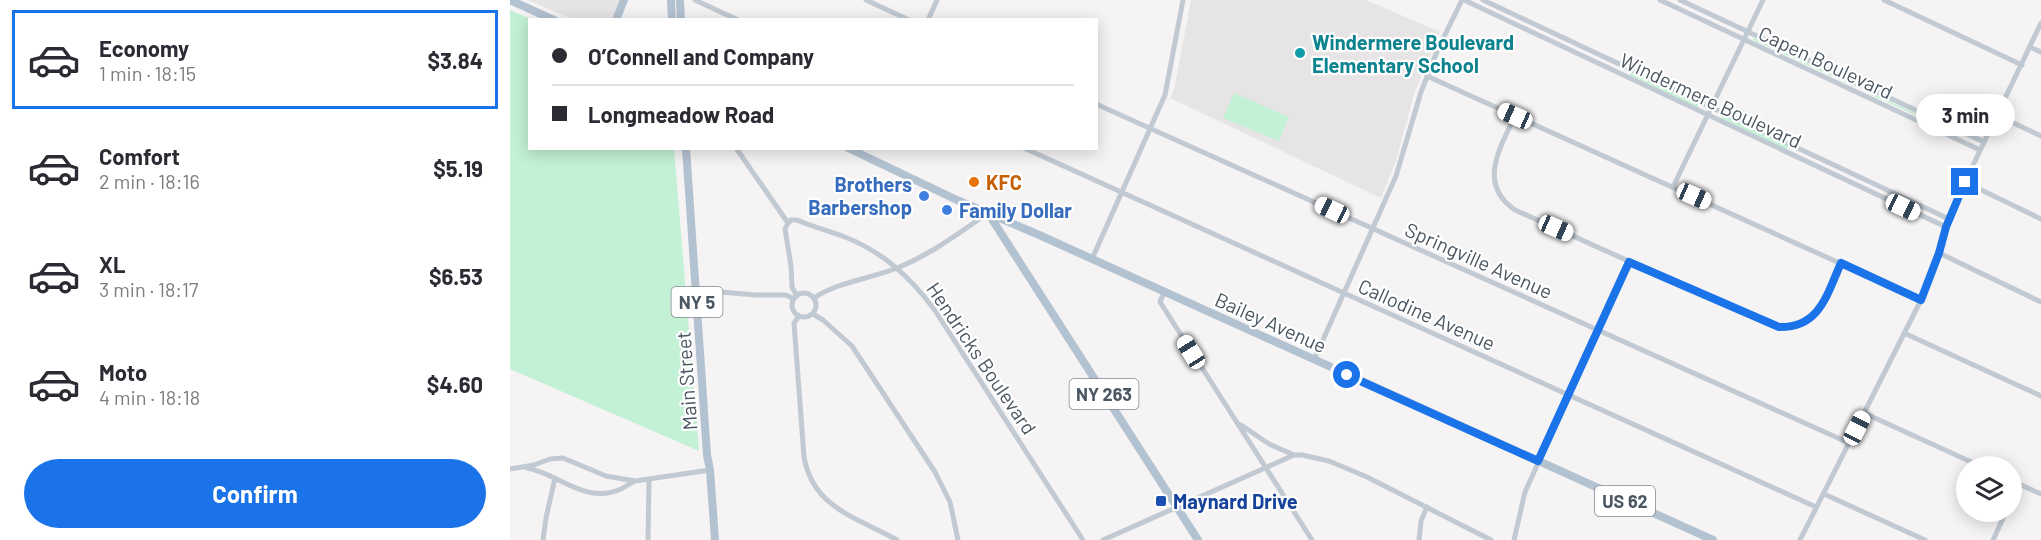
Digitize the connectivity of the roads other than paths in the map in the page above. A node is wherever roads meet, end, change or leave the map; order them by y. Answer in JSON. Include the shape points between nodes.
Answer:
{"nodes":[{"id":1,"x":510,"y":0,"type":"edge"},
{"id":2,"x":624,"y":0,"type":"edge"},
{"id":3,"x":671,"y":0,"type":"edge"},
{"id":4,"x":680,"y":0,"type":"edge"},
{"id":5,"x":695,"y":0,"type":"edge"},
{"id":6,"x":866,"y":0,"type":"edge"},
{"id":7,"x":937,"y":0,"type":"edge"},
{"id":8,"x":1183,"y":0,"type":"edge"},
{"id":9,"x":1463,"y":0,"type":"edge"},
{"id":10,"x":1483,"y":0,"type":"edge"},
{"id":11,"x":1660,"y":0,"type":"edge"},
{"id":12,"x":1680,"y":0,"type":"edge"},
{"id":13,"x":1763,"y":0,"type":"edge"},
{"id":14,"x":1884,"y":0,"type":"edge"},
{"id":15,"x":550,"y":18,"type":"edge"},
{"id":16,"x":617,"y":18,"type":"edge"},
{"id":17,"x":672,"y":18,"type":"edge"},
{"id":18,"x":681,"y":18,"type":"edge"},
{"id":19,"x":734,"y":18,"type":"edge"},
{"id":20,"x":905,"y":18,"type":"edge"},
{"id":21,"x":929,"y":18,"type":"edge"},
{"id":22,"x":2041,"y":23,"type":"edge"},
{"id":23,"x":1748,"y":32,"type":"junction"},
{"id":24,"x":1744,"y":40,"type":"junction"},
{"id":25,"x":2030,"y":47,"type":"junction"},
{"id":26,"x":2041,"y":52,"type":"edge"},
{"id":27,"x":2022,"y":65,"type":"junction"},
{"id":28,"x":1427,"y":76,"type":"junction"},
{"id":29,"x":1098,"y":105,"type":"edge"},
{"id":30,"x":1712,"y":106,"type":"junction"},
{"id":31,"x":1708,"y":115,"type":"junction"},
{"id":32,"x":1998,"y":115,"type":"junction"},
{"id":33,"x":1515,"y":116,"type":"junction"},
{"id":34,"x":1150,"y":128,"type":"junction"},
{"id":35,"x":2041,"y":136,"type":"edge"},
{"id":36,"x":1984,"y":142,"type":"junction"},
{"id":37,"x":686,"y":150,"type":"edge"},
{"id":38,"x":737,"y":150,"type":"edge"},
{"id":39,"x":856,"y":150,"type":"edge"},
{"id":40,"x":1028,"y":150,"type":"edge"},
{"id":41,"x":1980,"y":150,"type":"junction"},
{"id":42,"x":1965,"y":182,"type":"junction"},
{"id":43,"x":1673,"y":187,"type":"junction"},
{"id":44,"x":1121,"y":192,"type":"junction"},
{"id":45,"x":988,"y":213,"type":"junction"},
{"id":46,"x":1949,"y":219,"type":"junction"},
{"id":47,"x":2041,"y":219,"type":"edge"},
{"id":48,"x":788,"y":223,"type":"junction"},
{"id":49,"x":1020,"y":226,"type":"junction"},
{"id":50,"x":1946,"y":227,"type":"junction"},
{"id":51,"x":1374,"y":229,"type":"junction"},
{"id":52,"x":1010,"y":248,"type":"junction"},
{"id":53,"x":1939,"y":253,"type":"junction"},
{"id":54,"x":1092,"y":259,"type":"junction"},
{"id":55,"x":1629,"y":262,"type":"junction"},
{"id":56,"x":1841,"y":263,"type":"junction"},
{"id":57,"x":898,"y":268,"type":"junction"},
{"id":58,"x":696,"y":290,"type":"junction"},
{"id":59,"x":1164,"y":292,"type":"junction"},
{"id":60,"x":1345,"y":293,"type":"junction"},
{"id":61,"x":796,"y":298,"type":"junction"},
{"id":62,"x":814,"y":298,"type":"junction"},
{"id":63,"x":1921,"y":300,"type":"junction"},
{"id":64,"x":2041,"y":302,"type":"edge"},
{"id":65,"x":813,"y":314,"type":"junction"},
{"id":66,"x":799,"y":316,"type":"junction"},
{"id":67,"x":1598,"y":330,"type":"junction"},
{"id":68,"x":1904,"y":333,"type":"junction"},
{"id":69,"x":1314,"y":360,"type":"junction"},
{"id":70,"x":1569,"y":394,"type":"junction"},
{"id":71,"x":2041,"y":396,"type":"edge"},
{"id":72,"x":1864,"y":413,"type":"junction"},
{"id":73,"x":1237,"y":423,"type":"junction"},
{"id":74,"x":1849,"y":443,"type":"junction"},
{"id":75,"x":1294,"y":455,"type":"junction"},
{"id":76,"x":1958,"y":456,"type":"edge"},
{"id":77,"x":1538,"y":461,"type":"junction"},
{"id":78,"x":523,"y":468,"type":"junction"},
{"id":79,"x":1265,"y":468,"type":"junction"},
{"id":80,"x":510,"y":469,"type":"edge"},
{"id":81,"x":710,"y":470,"type":"junction"},
{"id":82,"x":555,"y":478,"type":"junction"},
{"id":83,"x":649,"y":480,"type":"junction"},
{"id":84,"x":635,"y":481,"type":"junction"},
{"id":85,"x":2022,"y":485,"type":"edge"},
{"id":86,"x":1824,"y":494,"type":"junction"},
{"id":87,"x":2041,"y":494,"type":"edge"},
{"id":88,"x":1177,"y":507,"type":"junction"},
{"id":89,"x":1427,"y":507,"type":"junction"},
{"id":90,"x":1816,"y":507,"type":"junction"},
{"id":91,"x":2001,"y":522,"type":"edge"},
{"id":92,"x":543,"y":540,"type":"edge"},
{"id":93,"x":648,"y":540,"type":"edge"},
{"id":94,"x":716,"y":540,"type":"edge"},
{"id":95,"x":897,"y":540,"type":"edge"},
{"id":96,"x":958,"y":540,"type":"edge"},
{"id":97,"x":1083,"y":540,"type":"edge"},
{"id":98,"x":1103,"y":540,"type":"edge"},
{"id":99,"x":1198,"y":540,"type":"edge"},
{"id":100,"x":1312,"y":540,"type":"edge"},
{"id":101,"x":1419,"y":540,"type":"edge"},
{"id":102,"x":1491,"y":540,"type":"edge"},
{"id":103,"x":1514,"y":540,"type":"edge"},
{"id":104,"x":1713,"y":540,"type":"edge"},
{"id":105,"x":1800,"y":540,"type":"edge"},
{"id":106,"x":1925,"y":540,"type":"edge"},
{"id":107,"x":1993,"y":540,"type":"edge"}],
"edges":[{"from":1,"to":15,"type":"main road"},
{"from":2,"to":16,"type":"main road"},
{"from":3,"to":17,"type":"main road"},
{"from":4,"to":18,"type":"main road"},
{"from":5,"to":19,"type":"street"},
{"from":6,"to":20,"type":"street"},
{"from":7,"to":21,"type":"street"},
{"from":8,"to":34,"type":"street","via":[[1165,95]]},
{"from":9,"to":28,"type":"street"},
{"from":9,"to":31,"type":"street","name":"Windermere Boulevard"},
{"from":10,"to":30,"type":"street","name":"Windermere Boulevard"},
{"from":11,"to":24,"type":"street","name":"Capen Boulevard"},
{"from":12,"to":23,"type":"street","name":"Capen Boulevard"},
{"from":13,"to":23,"type":"street"},
{"from":14,"to":27,"type":"street"},
{"from":22,"to":25,"type":"street"},
{"from":23,"to":24,"type":"street"},
{"from":23,"to":36,"type":"street","name":"Capen Boulevard"},
{"from":24,"to":30,"type":"street"},
{"from":24,"to":41,"type":"street","name":"Capen Boulevard"},
{"from":25,"to":26,"type":"street"},
{"from":25,"to":27,"type":"street"},
{"from":27,"to":32,"type":"street"},
{"from":28,"to":33,"type":"street"},
{"from":28,"to":51,"type":"street","via":[[1400,164]]},
{"from":29,"to":34,"type":"street","name":"Springville Avenue"},
{"from":30,"to":31,"type":"street"},
{"from":30,"to":46,"type":"street","name":"Windermere Boulevard"},
{"from":31,"to":43,"type":"street"},
{"from":31,"to":50,"type":"street","name":"Windermere Boulevard"},
{"from":32,"to":35,"type":"street"},
{"from":32,"to":36,"type":"street"},
{"from":33,"to":43,"type":"street"},
{"from":33,"to":55,"type":"street","via":[[1494,167],[1494,181],[1504,201],[1515,210]]},
{"from":34,"to":44,"type":"street"},
{"from":34,"to":51,"type":"street","name":"Springville Avenue"},
{"from":36,"to":41,"type":"street"},
{"from":37,"to":58,"type":"main road","name":"Main Street","number":"NY 5"},
{"from":38,"to":48,"type":"street"},
{"from":39,"to":45,"type":"main road","name":"Bailey Avenue","number":"US 62"},
{"from":40,"to":44,"type":"street","name":"Callodine Avenue"},
{"from":41,"to":42,"type":"street"},
{"from":42,"to":46,"type":"street"},
{"from":42,"to":47,"type":"street"},
{"from":43,"to":56,"type":"street"},
{"from":44,"to":54,"type":"street"},
{"from":44,"to":60,"type":"street","name":"Callodine Avenue"},
{"from":45,"to":49,"type":"main road","name":"Bailey Avenue","number":"US 62"},
{"from":45,"to":52,"type":"main road","number":"NY 263"},
{"from":45,"to":57,"type":"street","via":[[930,252]]},
{"from":46,"to":50,"type":"street"},
{"from":48,"to":57,"type":"street","name":"Hendricks Boulevard","via":[[797,220],[849,238]]},
{"from":48,"to":61,"type":"street","via":[[785,229]]},
{"from":49,"to":52,"type":"main road","via":[[1009,234]]},
{"from":49,"to":54,"type":"main road","name":"Bailey Avenue","number":"US 62"},
{"from":50,"to":53,"type":"street"},
{"from":51,"to":60,"type":"street"},
{"from":51,"to":67,"type":"street","name":"Springville Avenue"},
{"from":52,"to":88,"type":"main road","number":"NY 263"},
{"from":53,"to":63,"type":"street"},
{"from":53,"to":64,"type":"street"},
{"from":54,"to":59,"type":"main road","name":"Bailey Avenue","number":"US 62"},
{"from":55,"to":56,"type":"street","via":[[1773,326],[1787,327],[1816,314]]},
{"from":55,"to":67,"type":"street"},
{"from":56,"to":63,"type":"street"},
{"from":57,"to":62,"type":"street","via":[[826,289]]},
{"from":57,"to":97,"type":"street","name":"Hendricks Boulevard","via":[[934,309]]},
{"from":58,"to":61,"type":"street"},
{"from":58,"to":81,"type":"main road","name":"Main Street","number":"NY 5"},
{"from":59,"to":69,"type":"main road","name":"Bailey Avenue","number":"US 62"},
{"from":59,"to":73,"type":"street","via":[[1160,302]]},
{"from":60,"to":69,"type":"street"},
{"from":60,"to":70,"type":"street","name":"Callodine Avenue"},
{"from":61,"to":62,"type":"street","via":[[804,293]]},
{"from":61,"to":66,"type":"street","via":[[794,310]]},
{"from":62,"to":65,"type":"street"},
{"from":63,"to":68,"type":"street"},
{"from":65,"to":66,"type":"street"},
{"from":65,"to":96,"type":"street","via":[[852,346],[935,471],[950,502]]},
{"from":66,"to":95,"type":"street","via":[[794,323],[808,476],[830,504]]},
{"from":67,"to":70,"type":"street"},
{"from":67,"to":74,"type":"street","name":"Springville Avenue"},
{"from":68,"to":71,"type":"street"},
{"from":68,"to":72,"type":"street"},
{"from":69,"to":77,"type":"main road","name":"Bailey Avenue","number":"US 62"},
{"from":70,"to":77,"type":"street"},
{"from":70,"to":90,"type":"street","name":"Callodine Avenue"},
{"from":72,"to":74,"type":"street"},
{"from":72,"to":76,"type":"street"},
{"from":73,"to":75,"type":"street"},
{"from":73,"to":79,"type":"street"},
{"from":74,"to":86,"type":"street"},
{"from":75,"to":79,"type":"street"},
{"from":75,"to":89,"type":"street","via":[[1351,470]]},
{"from":77,"to":103,"type":"street","via":[[1525,492]]},
{"from":77,"to":104,"type":"main road","name":"Bailey Avenue","number":"US 62"},
{"from":78,"to":80,"type":"street"},
{"from":78,"to":82,"type":"street"},
{"from":78,"to":84,"type":"street","via":[[563,458],[606,476]]},
{"from":79,"to":88,"type":"street"},
{"from":79,"to":100,"type":"street"},
{"from":81,"to":83,"type":"street"},
{"from":81,"to":94,"type":"main road","name":"Main Street","number":"NY 5"},
{"from":82,"to":84,"type":"street","via":[[590,494],[616,490]]},
{"from":82,"to":92,"type":"street"},
{"from":83,"to":84,"type":"street"},
{"from":83,"to":93,"type":"street"},
{"from":85,"to":87,"type":"street"},
{"from":86,"to":90,"type":"street"},
{"from":86,"to":106,"type":"street"},
{"from":88,"to":98,"type":"street"},
{"from":88,"to":99,"type":"main road","number":"NY 263"},
{"from":89,"to":101,"type":"street"},
{"from":89,"to":102,"type":"street"},
{"from":90,"to":105,"type":"street"},
{"from":91,"to":107,"type":"street"}]}
